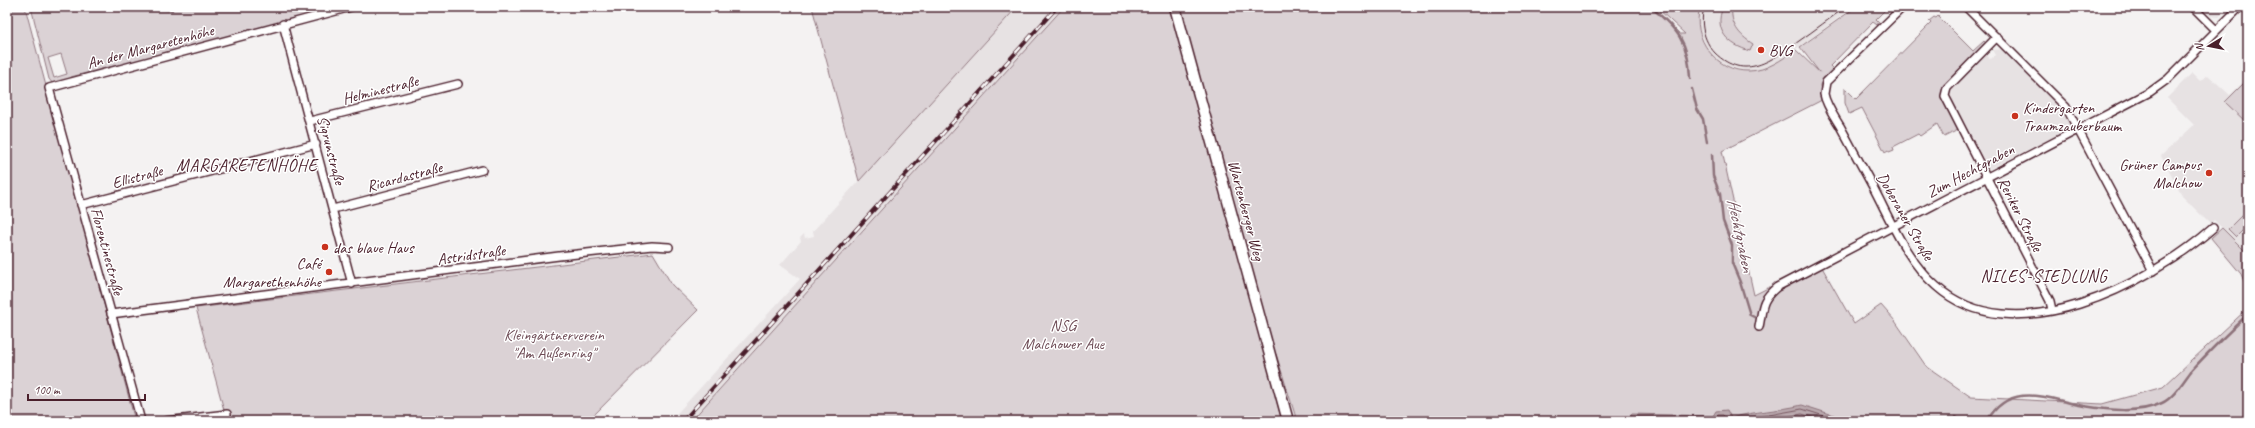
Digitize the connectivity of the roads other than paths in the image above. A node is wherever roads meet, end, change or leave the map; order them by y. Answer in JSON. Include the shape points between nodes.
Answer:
{"nodes":[{"id":1,"x":351,"y":7,"type":"edge"},
{"id":2,"x":1175,"y":7,"type":"edge"},
{"id":3,"x":1903,"y":7,"type":"edge"},
{"id":4,"x":1966,"y":7,"type":"edge"},
{"id":5,"x":2193,"y":7,"type":"edge"},
{"id":6,"x":2240,"y":7,"type":"edge"},
{"id":7,"x":283,"y":24,"type":"junction"},
{"id":8,"x":2216,"y":30,"type":"junction"},
{"id":9,"x":1997,"y":36,"type":"junction"},
{"id":10,"x":458,"y":84,"type":"dead end"},
{"id":11,"x":49,"y":88,"type":"joint"},
{"id":12,"x":310,"y":121,"type":"junction"},
{"id":13,"x":2078,"y":129,"type":"junction"},
{"id":14,"x":316,"y":144,"type":"junction"},
{"id":15,"x":482,"y":170,"type":"dead end"},
{"id":16,"x":1986,"y":177,"type":"junction"},
{"id":17,"x":81,"y":205,"type":"junction"},
{"id":18,"x":333,"y":209,"type":"junction"},
{"id":19,"x":1894,"y":227,"type":"junction"},
{"id":20,"x":2213,"y":228,"type":"dead end"},
{"id":21,"x":669,"y":247,"type":"dead end"},
{"id":22,"x":2153,"y":271,"type":"junction"},
{"id":23,"x":352,"y":284,"type":"junction"},
{"id":24,"x":2052,"y":310,"type":"junction"},
{"id":25,"x":111,"y":314,"type":"junction"},
{"id":26,"x":1759,"y":328,"type":"dead end"},
{"id":27,"x":227,"y":414,"type":"dead end"},
{"id":28,"x":140,"y":421,"type":"edge"},
{"id":29,"x":166,"y":421,"type":"edge"},
{"id":30,"x":1288,"y":421,"type":"edge"}],
"edges":[{"from":1,"to":7,"type":"street","name":"An der Margaretenhöhe"},
{"from":2,"to":30,"type":"main road","name":"Wartenberger Weg"},
{"from":3,"to":19,"type":"street","name":"Doberaner Straße","via":[[1826,82],[1824,98]]},
{"from":4,"to":9,"type":"street"},
{"from":5,"to":8,"type":"street"},
{"from":6,"to":8,"type":"street","name":"Zum Hechtgraben"},
{"from":7,"to":11,"type":"street","name":"An der Margaretenhöhe"},
{"from":7,"to":12,"type":"street","name":"Sigrunstraße"},
{"from":8,"to":13,"type":"street","name":"Zum Hechtgraben","via":[[2160,86]]},
{"from":9,"to":13,"type":"street","via":[[2063,103]]},
{"from":9,"to":16,"type":"street","name":"Reriker Straße","via":[[1945,91],[1945,96]]},
{"from":10,"to":12,"type":"street","name":"Helminestraße"},
{"from":11,"to":17,"type":"street","name":"Florentinestraße"},
{"from":12,"to":14,"type":"street","name":"Sigrunstraße"},
{"from":13,"to":16,"type":"street","name":"Zum Hechtgraben"},
{"from":13,"to":22,"type":"street"},
{"from":14,"to":17,"type":"street","name":"Ellistraße"},
{"from":14,"to":18,"type":"street","name":"Sigrunstraße"},
{"from":15,"to":18,"type":"street","name":"Ricardastraße"},
{"from":16,"to":19,"type":"street","name":"Zum Hechtgraben"},
{"from":16,"to":24,"type":"street","name":"Reriker Straße","via":[[2050,301]]},
{"from":17,"to":25,"type":"street","name":"Florentinestraße"},
{"from":18,"to":23,"type":"street","name":"Sigrunstraße"},
{"from":19,"to":24,"type":"street","name":"Doberaner Straße","via":[[1916,264],[1936,286],[1955,300],[1977,309],[2001,314],[2027,314]]},
{"from":19,"to":26,"type":"street","name":"Zum Hechtgraben","via":[[1777,288],[1763,303]]},
{"from":20,"to":22,"type":"street","name":"Doberaner Straße","via":[[2182,253]]},
{"from":21,"to":23,"type":"street","name":"Astridstraße","via":[[652,246],[564,255]]},
{"from":22,"to":24,"type":"street","name":"Doberaner Straße","via":[[2099,296]]},
{"from":23,"to":25,"type":"street","name":"Astridstraße"},
{"from":25,"to":28,"type":"street","name":"Florentinestraße"},
{"from":27,"to":29,"type":"street"}]}
